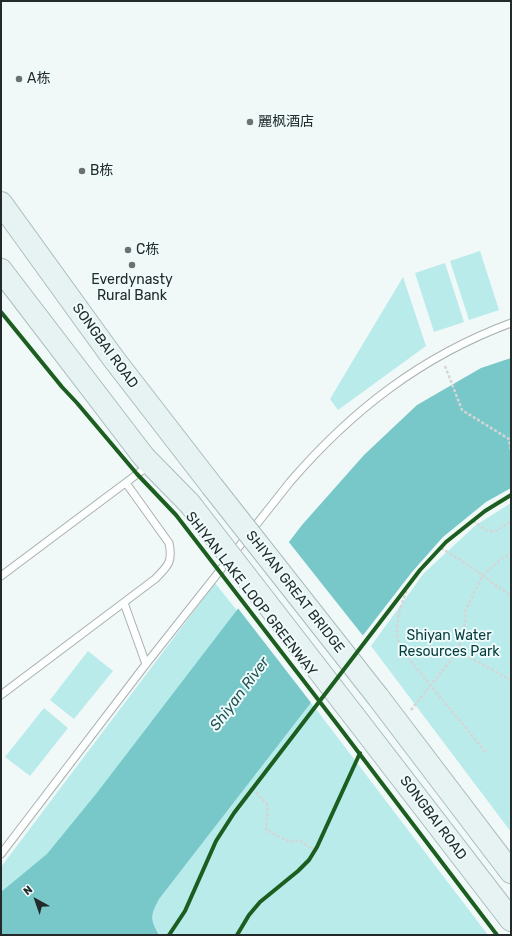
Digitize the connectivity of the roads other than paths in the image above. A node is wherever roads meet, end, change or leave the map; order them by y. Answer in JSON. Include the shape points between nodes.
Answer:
{"nodes":[{"id":1,"x":1,"y":203,"type":"edge"},
{"id":2,"x":1,"y":270,"type":"edge"},
{"id":3,"x":511,"y":323,"type":"edge"},
{"id":4,"x":151,"y":464,"type":"junction"},
{"id":5,"x":126,"y":483,"type":"junction"},
{"id":6,"x":212,"y":486,"type":"joint"},
{"id":7,"x":1,"y":576,"type":"edge"},
{"id":8,"x":124,"y":603,"type":"junction"},
{"id":9,"x":146,"y":664,"type":"junction"},
{"id":10,"x":1,"y":695,"type":"edge"},
{"id":11,"x":378,"y":697,"type":"joint"},
{"id":12,"x":354,"y":716,"type":"joint"},
{"id":13,"x":1,"y":854,"type":"edge"},
{"id":14,"x":511,"y":872,"type":"edge"},
{"id":15,"x":511,"y":920,"type":"edge"}],
"edges":[{"from":1,"to":6,"type":"main road","name":"SONGBAI ROAD","via":[[113,358]]},
{"from":2,"to":4,"type":"main road"},
{"from":3,"to":9,"type":"lane","via":[[468,341],[412,372],[359,411],[335,433],[290,482]]},
{"from":4,"to":5,"type":"lane"},
{"from":4,"to":12,"type":"main road","name":"SHIYAN GREAT BRIDGE","bridge":true,"via":[[190,504]]},
{"from":5,"to":7,"type":"lane"},
{"from":5,"to":8,"type":"lane","via":[[169,543],[171,553],[166,568]]},
{"from":6,"to":11,"type":"main road","name":"SHIYAN GREAT BRIDGE","bridge":true},
{"from":8,"to":9,"type":"lane"},
{"from":8,"to":10,"type":"lane"},
{"from":9,"to":13,"type":"lane"},
{"from":11,"to":14,"type":"main road","name":"SONGBAI ROAD"},
{"from":12,"to":15,"type":"main road","name":"SONGBAI ROAD"}]}
